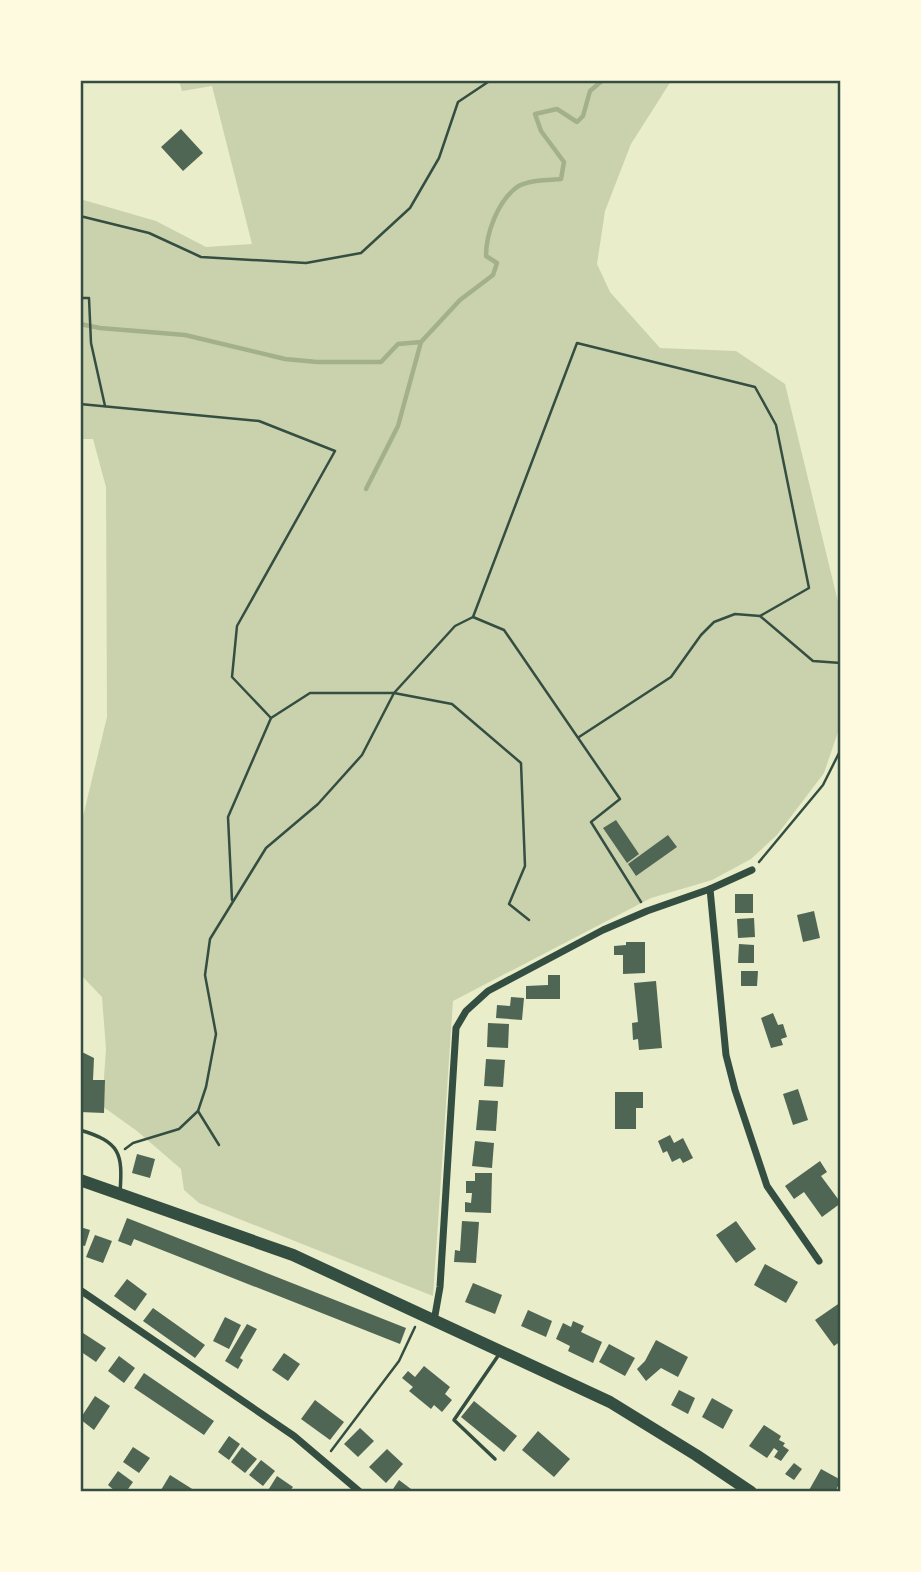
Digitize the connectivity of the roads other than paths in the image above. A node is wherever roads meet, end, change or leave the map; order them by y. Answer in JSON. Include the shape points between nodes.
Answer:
{"nodes":[{"id":1,"x":752,"y":870,"type":"road end"},
{"id":2,"x":710,"y":889,"type":"junction"},
{"id":3,"x":80,"y":1130,"type":"edge"},
{"id":4,"x":80,"y":1180,"type":"edge"},
{"id":5,"x":119,"y":1194,"type":"junction"},
{"id":6,"x":819,"y":1261,"type":"dead end"},
{"id":7,"x":80,"y":1290,"type":"edge"},
{"id":8,"x":434,"y":1321,"type":"junction"},
{"id":9,"x":501,"y":1352,"type":"junction"},
{"id":10,"x":495,"y":1459,"type":"dead end"},
{"id":11,"x":360,"y":1492,"type":"edge"},
{"id":12,"x":751,"y":1492,"type":"edge"}],
"edges":[{"from":1,"to":2,"type":"street"},
{"from":2,"to":6,"type":"street","via":[[726,1055],[735,1090],[767,1186]]},
{"from":2,"to":8,"type":"street","via":[[603,930],[488,991],[466,1011],[456,1028]]},
{"from":3,"to":5,"type":"lane","via":[[109,1142],[119,1153]]},
{"from":4,"to":5,"type":"highway"},
{"from":5,"to":8,"type":"highway","via":[[293,1255]]},
{"from":7,"to":11,"type":"street","via":[[294,1436]]},
{"from":8,"to":9,"type":"highway"},
{"from":9,"to":10,"type":"lane","via":[[454,1420]]},
{"from":9,"to":12,"type":"highway","via":[[610,1402]]}]}
